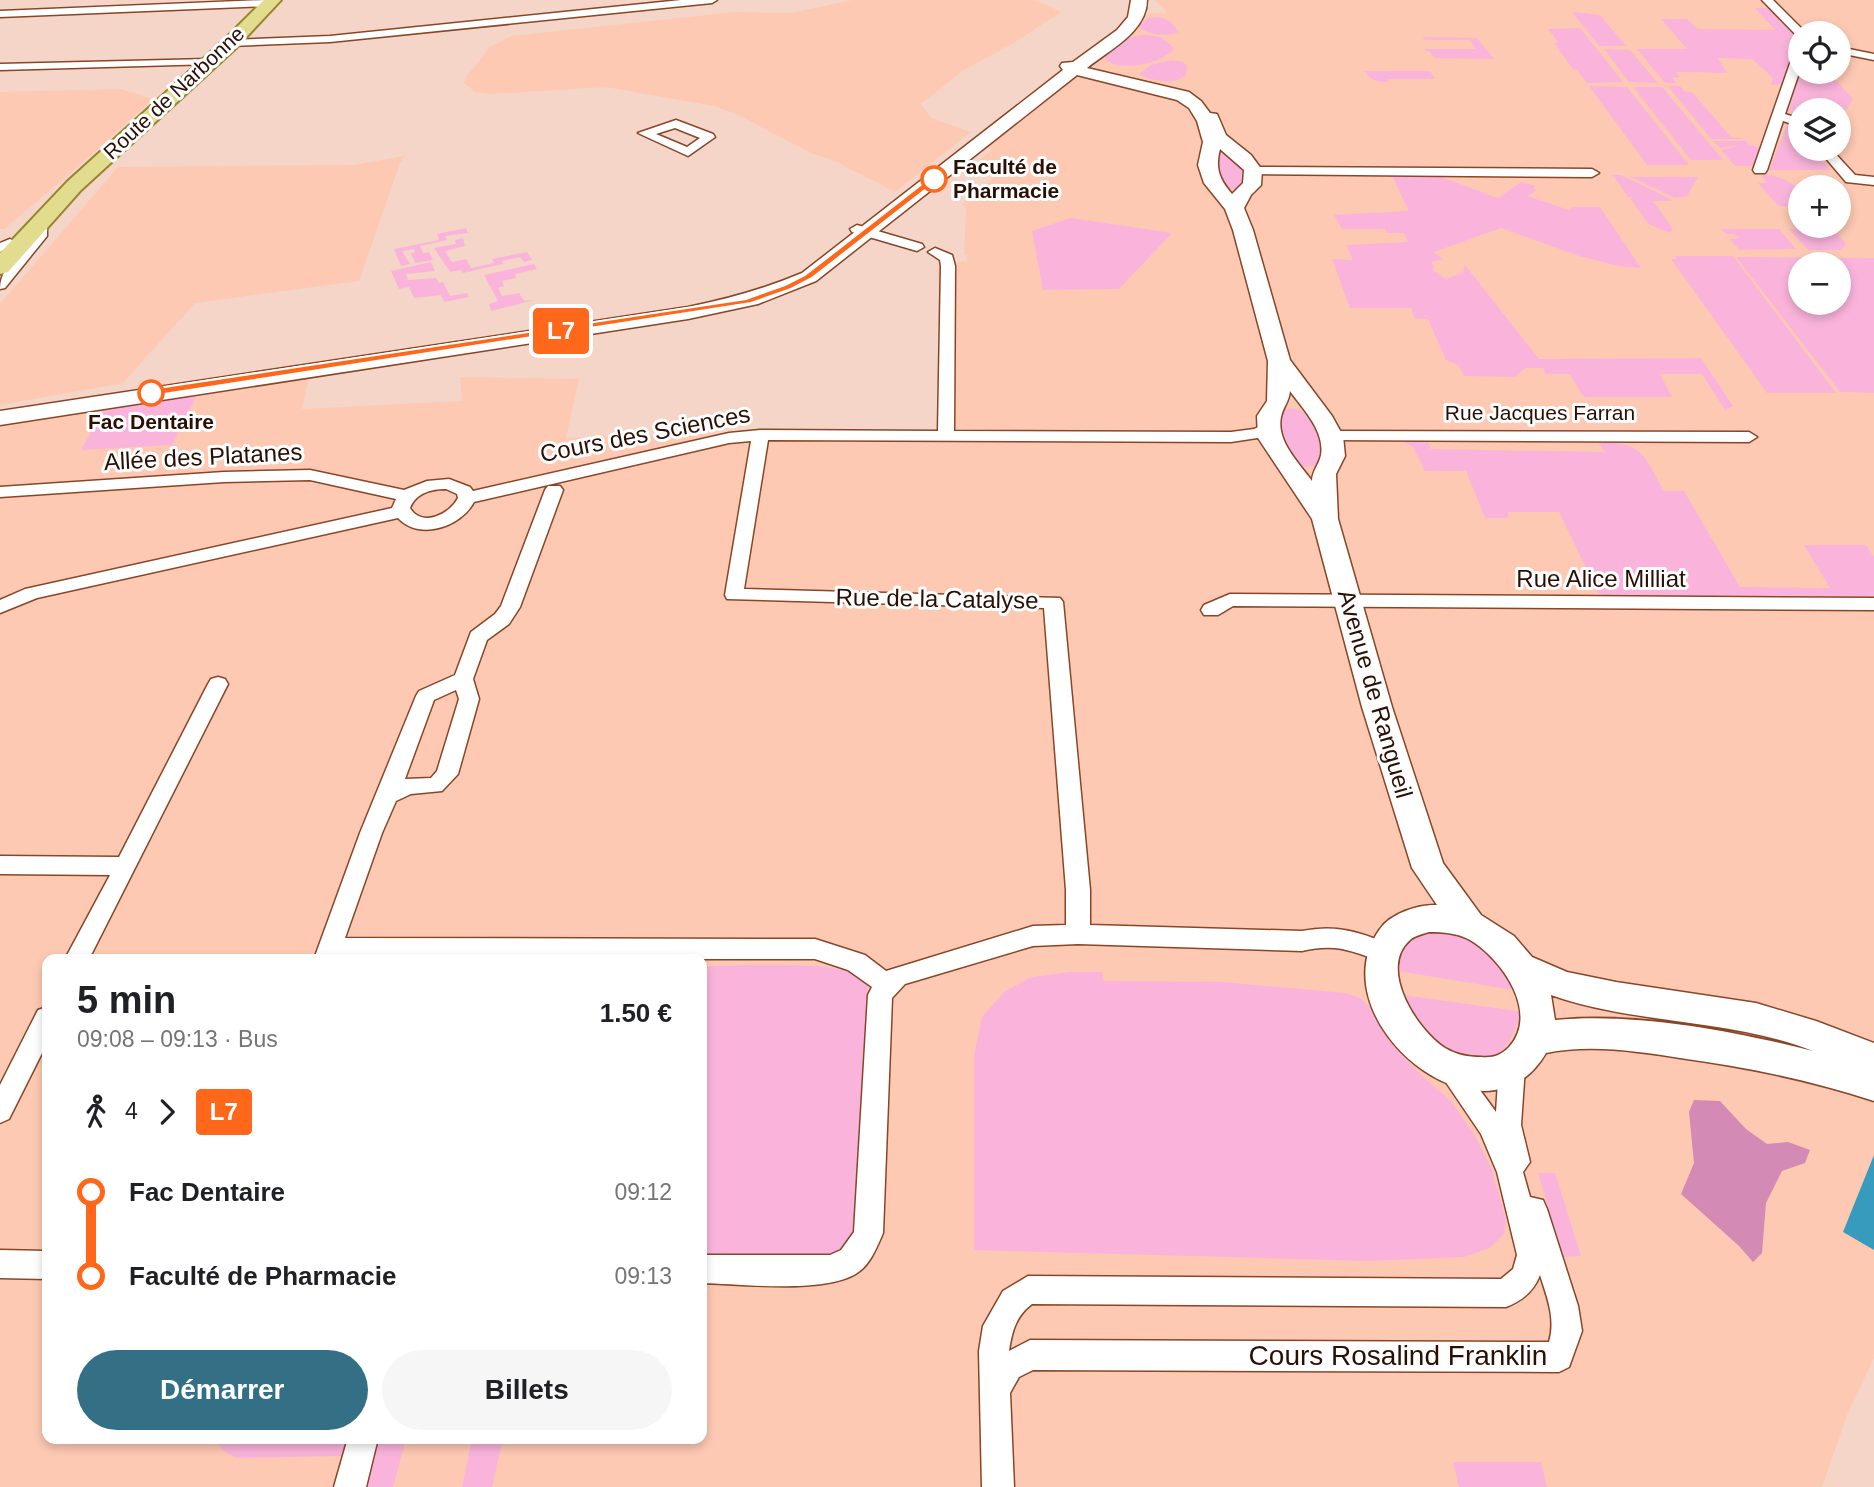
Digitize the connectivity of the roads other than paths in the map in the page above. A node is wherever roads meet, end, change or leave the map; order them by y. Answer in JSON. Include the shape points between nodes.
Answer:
{"nodes":[{"id":1,"x":712,"y":0,"type":"edge"},
{"id":2,"x":1767,"y":0,"type":"edge"},
{"id":3,"x":271,"y":1,"type":"edge"},
{"id":4,"x":1134,"y":1,"type":"edge"},
{"id":5,"x":667,"y":3,"type":"edge"},
{"id":6,"x":0,"y":14,"type":"edge"},
{"id":7,"x":1788,"y":21,"type":"edge"},
{"id":8,"x":231,"y":43,"type":"junction"},
{"id":9,"x":1851,"y":52,"type":"edge"},
{"id":10,"x":1874,"y":57,"type":"edge"},
{"id":11,"x":209,"y":62,"type":"junction"},
{"id":12,"x":0,"y":67,"type":"edge"},
{"id":13,"x":1074,"y":67,"type":"junction"},
{"id":14,"x":1789,"y":84,"type":"edge"},
{"id":15,"x":1778,"y":117,"type":"junction"},
{"id":16,"x":1788,"y":120,"type":"edge"},
{"id":17,"x":1212,"y":151,"type":"junction"},
{"id":18,"x":1238,"y":153,"type":"junction"},
{"id":19,"x":1835,"y":161,"type":"edge"},
{"id":20,"x":1760,"y":170,"type":"dead end"},
{"id":21,"x":1254,"y":171,"type":"junction"},
{"id":22,"x":1592,"y":173,"type":"dead end"},
{"id":23,"x":1874,"y":181,"type":"edge"},
{"id":24,"x":74,"y":186,"type":"junction"},
{"id":25,"x":1239,"y":200,"type":"junction"},
{"id":26,"x":40,"y":224,"type":"junction"},
{"id":27,"x":862,"y":230,"type":"junction"},
{"id":28,"x":3,"y":248,"type":"edge"},
{"id":29,"x":0,"y":267,"type":"edge"},
{"id":30,"x":0,"y":285,"type":"edge"},
{"id":31,"x":1279,"y":361,"type":"junction"},
{"id":32,"x":1316,"y":411,"type":"junction"},
{"id":33,"x":0,"y":415,"type":"edge"},
{"id":34,"x":1272,"y":417,"type":"junction"},
{"id":35,"x":760,"y":435,"type":"junction"},
{"id":36,"x":946,"y":436,"type":"junction"},
{"id":37,"x":1331,"y":436,"type":"junction"},
{"id":38,"x":1231,"y":437,"type":"junction"},
{"id":39,"x":1749,"y":437,"type":"dead end"},
{"id":40,"x":1282,"y":458,"type":"junction"},
{"id":41,"x":1327,"y":466,"type":"junction"},
{"id":42,"x":554,"y":490,"type":"dead end"},
{"id":43,"x":0,"y":492,"type":"edge"},
{"id":44,"x":467,"y":498,"type":"junction"},
{"id":45,"x":404,"y":504,"type":"junction"},
{"id":46,"x":1325,"y":519,"type":"junction"},
{"id":47,"x":1339,"y":602,"type":"junction"},
{"id":48,"x":1874,"y":604,"type":"edge"},
{"id":49,"x":0,"y":607,"type":"edge"},
{"id":50,"x":1211,"y":610,"type":"dead end"},
{"id":51,"x":463,"y":679,"type":"junction"},
{"id":52,"x":218,"y":684,"type":"dead end"},
{"id":53,"x":388,"y":796,"type":"junction"},
{"id":54,"x":10,"y":865,"type":"edge"},
{"id":55,"x":126,"y":866,"type":"junction"},
{"id":56,"x":1428,"y":868,"type":"junction"},
{"id":57,"x":1411,"y":921,"type":"junction"},
{"id":58,"x":1469,"y":924,"type":"junction"},
{"id":59,"x":1079,"y":934,"type":"junction"},
{"id":60,"x":1383,"y":952,"type":"junction"},
{"id":61,"x":328,"y":953,"type":"edge"},
{"id":62,"x":80,"y":954,"type":"edge"},
{"id":63,"x":1521,"y":968,"type":"junction"},
{"id":64,"x":887,"y":985,"type":"junction"},
{"id":65,"x":42,"y":1028,"type":"edge"},
{"id":66,"x":1535,"y":1039,"type":"junction"},
{"id":67,"x":1874,"y":1060,"type":"edge"},
{"id":68,"x":1512,"y":1068,"type":"junction"},
{"id":69,"x":1452,"y":1072,"type":"junction"},
{"id":70,"x":1874,"y":1085,"type":"edge"},
{"id":71,"x":0,"y":1111,"type":"edge"},
{"id":72,"x":0,"y":1264,"type":"edge"},
{"id":73,"x":42,"y":1265,"type":"edge"},
{"id":74,"x":707,"y":1269,"type":"edge"},
{"id":75,"x":996,"y":1388,"type":"junction"},
{"id":76,"x":361,"y":1444,"type":"edge"},
{"id":77,"x":350,"y":1487,"type":"edge"},
{"id":78,"x":998,"y":1487,"type":"edge"}],
"edges":[{"from":1,"to":5,"type":"street"},
{"from":2,"to":7,"type":"street"},
{"from":3,"to":6,"type":"street"},
{"from":3,"to":8,"type":"main road","name":"Route de Narbonne"},
{"from":4,"to":13,"type":"street","via":[[1140,10],[1132,23]]},
{"from":5,"to":8,"type":"street","via":[[330,39]]},
{"from":8,"to":11,"type":"main road","name":"Route de Narbonne"},
{"from":9,"to":10,"type":"street"},
{"from":11,"to":12,"type":"street"},
{"from":11,"to":24,"type":"main road","name":"Route de Narbonne"},
{"from":13,"to":17,"type":"street","via":[[1195,102],[1210,134]]},
{"from":13,"to":18,"type":"street","via":[[1202,100],[1220,139]]},
{"from":13,"to":27,"type":"street"},
{"from":14,"to":15,"type":"street"},
{"from":15,"to":16,"type":"street"},
{"from":15,"to":20,"type":"street"},
{"from":17,"to":18,"type":"street"},
{"from":17,"to":25,"type":"street","via":[[1207,165],[1213,183]]},
{"from":18,"to":21,"type":"street"},
{"from":19,"to":23,"type":"street","via":[[1851,179]]},
{"from":21,"to":22,"type":"street"},
{"from":21,"to":25,"type":"street","via":[[1252,185]]},
{"from":24,"to":26,"type":"main road","name":"Route de Narbonne"},
{"from":24,"to":28,"type":"main road","name":"Route de Narbonne"},
{"from":25,"to":31,"type":"street","name":"Avenue de Rangueil"},
{"from":26,"to":29,"type":"main road","name":"Route de Narbonne"},
{"from":26,"to":30,"type":"street","name":"Route de Narbonne","via":[[40,236]]},
{"from":27,"to":33,"type":"street","via":[[808,276],[747,301]]},
{"from":27,"to":36,"type":"street","via":[[917,247],[920,253],[934,252],[947,258]]},
{"from":31,"to":32,"type":"street","name":"Avenue de Rangueil"},
{"from":31,"to":34,"type":"street","name":"Avenue de Rangueil","via":[[1279,401]]},
{"from":32,"to":34,"type":"street","via":[[1294,404]]},
{"from":32,"to":37,"type":"street","name":"Avenue de Rangueil"},
{"from":34,"to":38,"type":"street","via":[[1258,433]]},
{"from":34,"to":40,"type":"street","name":"Avenue de Rangueil","via":[[1270,438]]},
{"from":35,"to":36,"type":"street","name":"Cours des Sciences"},
{"from":35,"to":44,"type":"street","name":"Cours des Sciences","via":[[729,438]]},
{"from":35,"to":59,"type":"street","name":"Rue de la Catalyse","via":[[734,595],[1053,602]]},
{"from":36,"to":38,"type":"street"},
{"from":37,"to":39,"type":"street","name":"Rue Jacques Farran"},
{"from":37,"to":41,"type":"street","name":"Avenue de Rangueil","via":[[1333,456]]},
{"from":38,"to":40,"type":"street","via":[[1248,440]]},
{"from":40,"to":41,"type":"street","via":[[1314,471]]},
{"from":40,"to":46,"type":"street","name":"Avenue de Rangueil"},
{"from":41,"to":46,"type":"street","name":"Avenue de Rangueil"},
{"from":42,"to":51,"type":"street","via":[[510,607],[478,637]]},
{"from":43,"to":45,"type":"street","name":"Allée des Platanes","via":[[310,475]]},
{"from":44,"to":45,"type":"street","via":[[460,487],[439,484],[423,487]]},
{"from":44,"to":45,"type":"street","name":"Cours des Sciences","via":[[459,513],[436,522],[407,519]]},
{"from":45,"to":49,"type":"street","via":[[32,593]]},
{"from":46,"to":47,"type":"street","name":"Avenue de Rangueil"},
{"from":47,"to":48,"type":"street","name":"Rue Alice Milliat"},
{"from":47,"to":50,"type":"street","name":"Rue Alice Milliat","via":[[1230,600]]},
{"from":47,"to":56,"type":"street","name":"Avenue de Rangueil"},
{"from":51,"to":53,"type":"street","via":[[426,696]]},
{"from":51,"to":53,"type":"street","via":[[470,699],[447,774],[434,787],[408,786]]},
{"from":52,"to":55,"type":"street"},
{"from":53,"to":61,"type":"street"},
{"from":54,"to":55,"type":"street"},
{"from":55,"to":62,"type":"street"},
{"from":56,"to":57,"type":"street","via":[[1419,908]]},
{"from":56,"to":58,"type":"street","name":"Avenue de Rangueil"},
{"from":57,"to":58,"type":"street","via":[[1448,919]]},
{"from":57,"to":60,"type":"street"},
{"from":58,"to":63,"type":"street","via":[[1490,936]]},
{"from":59,"to":60,"type":"street","via":[[1302,942],[1328,935]]},
{"from":59,"to":64,"type":"street","via":[[1033,936],[897,976]]},
{"from":60,"to":69,"type":"street","via":[[1381,981],[1394,1017],[1427,1056]]},
{"from":61,"to":64,"type":"street","via":[[815,949],[856,962]]},
{"from":63,"to":66,"type":"street","via":[[1536,1004]]},
{"from":63,"to":67,"type":"street","via":[[1562,987],[1752,1017]]},
{"from":64,"to":74,"type":"street","via":[[880,995],[869,1233],[860,1249],[844,1265],[822,1269]]},
{"from":65,"to":71,"type":"street"},
{"from":66,"to":68,"type":"street"},
{"from":66,"to":70,"type":"street","via":[[1595,1032],[1658,1039],[1759,1053]]},
{"from":68,"to":69,"type":"street","via":[[1475,1076]]},
{"from":68,"to":75,"type":"street","name":"Cours Rosalind Franklin","via":[[1508,1125],[1564,1306],[1567,1331],[1559,1357],[1030,1355],[1009,1367]]},
{"from":69,"to":75,"type":"street","via":[[1491,1127],[1523,1221],[1531,1255],[1525,1277],[1506,1293],[1028,1290],[1013,1301],[998,1326],[993,1352]]},
{"from":72,"to":73,"type":"street"},
{"from":75,"to":78,"type":"street"},
{"from":76,"to":77,"type":"street"}]}
